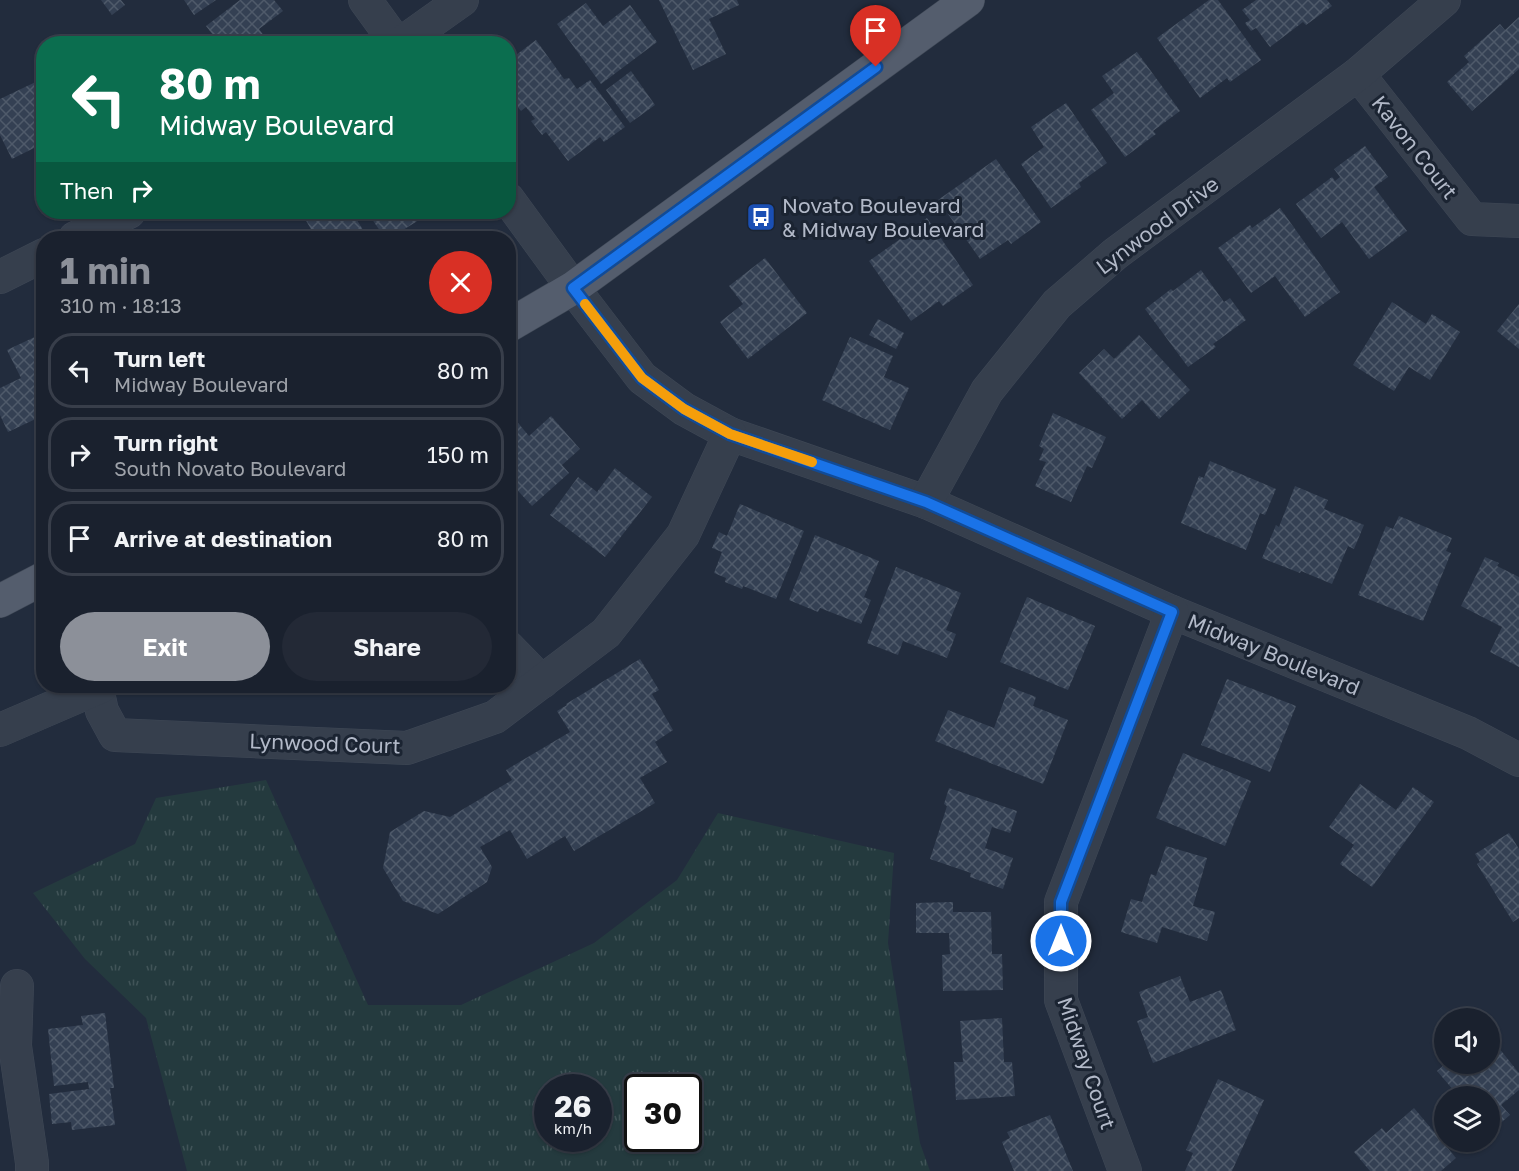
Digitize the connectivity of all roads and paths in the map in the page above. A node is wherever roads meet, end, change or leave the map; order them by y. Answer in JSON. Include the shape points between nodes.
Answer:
{"nodes":[{"id":1,"x":365,"y":0,"type":"edge"},
{"id":2,"x":462,"y":0,"type":"edge"},
{"id":3,"x":968,"y":0,"type":"edge"},
{"id":4,"x":1444,"y":0,"type":"edge"},
{"id":5,"x":392,"y":36,"type":"edge"},
{"id":6,"x":410,"y":36,"type":"edge"},
{"id":7,"x":1358,"y":74,"type":"junction"},
{"id":8,"x":516,"y":210,"type":"edge"},
{"id":9,"x":114,"y":219,"type":"edge"},
{"id":10,"x":1519,"y":221,"type":"edge"},
{"id":11,"x":90,"y":231,"type":"edge"},
{"id":12,"x":36,"y":259,"type":"edge"},
{"id":13,"x":0,"y":277,"type":"edge"},
{"id":14,"x":573,"y":288,"type":"junction"},
{"id":15,"x":516,"y":321,"type":"edge"},
{"id":16,"x":730,"y":434,"type":"junction"},
{"id":17,"x":926,"y":502,"type":"junction"},
{"id":18,"x":36,"y":582,"type":"edge"},
{"id":19,"x":0,"y":601,"type":"edge"},
{"id":20,"x":1172,"y":612,"type":"junction"},
{"id":21,"x":516,"y":655,"type":"edge"},
{"id":22,"x":542,"y":682,"type":"junction"},
{"id":23,"x":86,"y":693,"type":"edge"},
{"id":24,"x":100,"y":693,"type":"edge"},
{"id":25,"x":0,"y":730,"type":"edge"},
{"id":26,"x":1519,"y":760,"type":"edge"},
{"id":27,"x":17,"y":986,"type":"dead end"},
{"id":28,"x":32,"y":1171,"type":"edge"},
{"id":29,"x":1125,"y":1171,"type":"edge"}],
"edges":[{"from":1,"to":5,"type":"street"},
{"from":2,"to":6,"type":"street"},
{"from":3,"to":14,"type":"main road"},
{"from":4,"to":7,"type":"street","name":"Lynwood Drive"},
{"from":7,"to":10,"type":"street","name":"Kavon Court","via":[[1472,219]]},
{"from":7,"to":17,"type":"street","name":"Lynwood Drive","via":[[1115,254],[1057,304],[987,391]]},
{"from":8,"to":14,"type":"street","name":"Midway Boulevard"},
{"from":9,"to":11,"type":"street"},
{"from":12,"to":13,"type":"street"},
{"from":14,"to":15,"type":"main road"},
{"from":14,"to":16,"type":"street","name":"Midway Boulevard","via":[[642,378],[684,409]]},
{"from":16,"to":17,"type":"street","name":"Midway Boulevard"},
{"from":16,"to":22,"type":"street","name":"Lynwood Court","via":[[683,535],[606,633]]},
{"from":17,"to":20,"type":"street","name":"Midway Boulevard"},
{"from":18,"to":19,"type":"main road"},
{"from":20,"to":26,"type":"street","name":"Midway Boulevard","via":[[1468,733]]},
{"from":20,"to":29,"type":"street","name":"Midway Court","via":[[1061,902],[1061,1000]]},
{"from":21,"to":22,"type":"street"},
{"from":22,"to":24,"type":"street","name":"Lynwood Court","via":[[495,717],[407,748],[115,735],[102,711]]},
{"from":23,"to":25,"type":"street"},
{"from":27,"to":28,"type":"street","via":[[15,1046]]}]}
